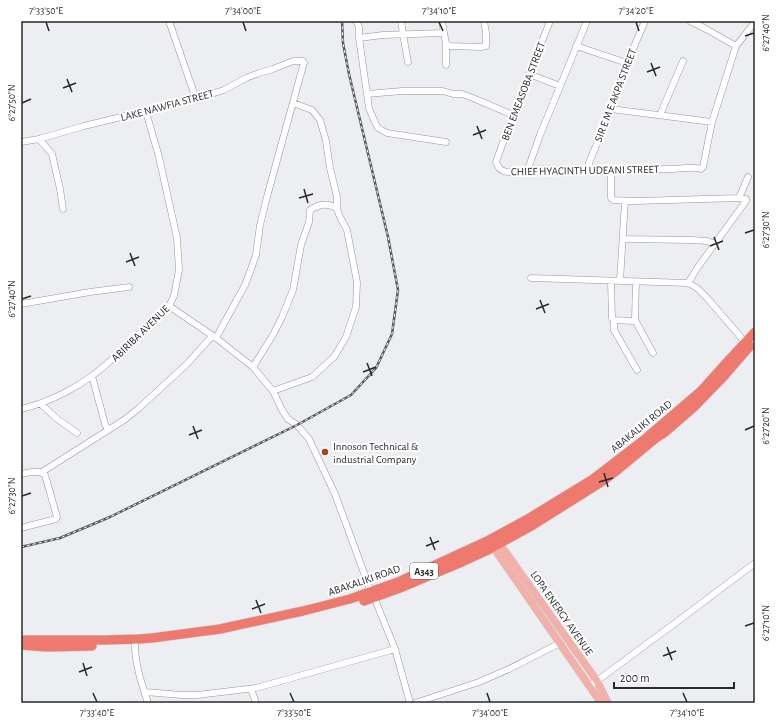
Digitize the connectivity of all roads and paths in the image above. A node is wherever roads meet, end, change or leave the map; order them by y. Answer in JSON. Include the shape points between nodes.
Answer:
{"nodes":[{"id":1,"x":169,"y":21,"type":"edge"},
{"id":2,"x":356,"y":21,"type":"edge"},
{"id":3,"x":401,"y":21,"type":"edge"},
{"id":4,"x":442,"y":21,"type":"edge"},
{"id":5,"x":484,"y":21,"type":"edge"},
{"id":6,"x":550,"y":21,"type":"edge"},
{"id":7,"x":587,"y":21,"type":"edge"},
{"id":8,"x":645,"y":21,"type":"edge"},
{"id":9,"x":690,"y":21,"type":"edge"},
{"id":10,"x":697,"y":22,"type":"edge"},
{"id":11,"x":755,"y":22,"type":"edge"},
{"id":12,"x":444,"y":33,"type":"junction"},
{"id":13,"x":403,"y":34,"type":"junction"},
{"id":14,"x":360,"y":38,"type":"junction"},
{"id":15,"x":446,"y":44,"type":"junction"},
{"id":16,"x":576,"y":46,"type":"junction"},
{"id":17,"x":736,"y":46,"type":"junction"},
{"id":18,"x":683,"y":61,"type":"dead end"},
{"id":19,"x":408,"y":62,"type":"dead end"},
{"id":20,"x":626,"y":63,"type":"junction"},
{"id":21,"x":446,"y":65,"type":"dead end"},
{"id":22,"x":529,"y":74,"type":"junction"},
{"id":23,"x":560,"y":86,"type":"junction"},
{"id":24,"x":367,"y":94,"type":"junction"},
{"id":25,"x":196,"y":99,"type":"junction"},
{"id":26,"x":293,"y":103,"type":"junction"},
{"id":27,"x":611,"y":109,"type":"junction"},
{"id":28,"x":146,"y":112,"type":"junction"},
{"id":29,"x":513,"y":115,"type":"junction"},
{"id":30,"x":660,"y":115,"type":"junction"},
{"id":31,"x":712,"y":122,"type":"junction"},
{"id":32,"x":39,"y":139,"type":"junction"},
{"id":33,"x":21,"y":142,"type":"edge"},
{"id":34,"x":446,"y":142,"type":"dead end"},
{"id":35,"x":496,"y":162,"type":"joint"},
{"id":36,"x":528,"y":168,"type":"junction"},
{"id":37,"x":589,"y":170,"type":"junction"},
{"id":38,"x":611,"y":170,"type":"junction"},
{"id":39,"x":748,"y":177,"type":"dead end"},
{"id":40,"x":740,"y":198,"type":"junction"},
{"id":41,"x":625,"y":201,"type":"junction"},
{"id":42,"x":63,"y":209,"type":"dead end"},
{"id":43,"x":337,"y":209,"type":"junction"},
{"id":44,"x":623,"y":239,"type":"junction"},
{"id":45,"x":715,"y":244,"type":"junction"},
{"id":46,"x":531,"y":278,"type":"dead end"},
{"id":47,"x":611,"y":281,"type":"junction"},
{"id":48,"x":620,"y":281,"type":"junction"},
{"id":49,"x":636,"y":282,"type":"junction"},
{"id":50,"x":688,"y":283,"type":"junction"},
{"id":51,"x":129,"y":288,"type":"dead end"},
{"id":52,"x":21,"y":304,"type":"edge"},
{"id":53,"x":169,"y":306,"type":"junction"},
{"id":54,"x":614,"y":320,"type":"junction"},
{"id":55,"x":635,"y":320,"type":"junction"},
{"id":56,"x":755,"y":332,"type":"edge"},
{"id":57,"x":214,"y":337,"type":"junction"},
{"id":58,"x":755,"y":340,"type":"edge"},
{"id":59,"x":746,"y":342,"type":"junction"},
{"id":60,"x":653,"y":353,"type":"dead end"},
{"id":61,"x":253,"y":367,"type":"junction"},
{"id":62,"x":637,"y":370,"type":"dead end"},
{"id":63,"x":92,"y":376,"type":"junction"},
{"id":64,"x":273,"y":391,"type":"junction"},
{"id":65,"x":41,"y":404,"type":"junction"},
{"id":66,"x":21,"y":409,"type":"edge"},
{"id":67,"x":108,"y":430,"type":"junction"},
{"id":68,"x":78,"y":433,"type":"dead end"},
{"id":69,"x":42,"y":472,"type":"junction"},
{"id":70,"x":21,"y":474,"type":"edge"},
{"id":71,"x":21,"y":528,"type":"edge"},
{"id":72,"x":494,"y":542,"type":"junction"},
{"id":73,"x":755,"y":563,"type":"edge"},
{"id":74,"x":372,"y":595,"type":"junction"},
{"id":75,"x":21,"y":640,"type":"edge"},
{"id":76,"x":560,"y":643,"type":"junction"},
{"id":77,"x":21,"y":645,"type":"edge"},
{"id":78,"x":135,"y":645,"type":"junction"},
{"id":79,"x":395,"y":649,"type":"junction"},
{"id":80,"x":597,"y":681,"type":"junction"},
{"id":81,"x":590,"y":686,"type":"junction"},
{"id":82,"x":251,"y":689,"type":"junction"},
{"id":83,"x":144,"y":692,"type":"junction"},
{"id":84,"x":148,"y":703,"type":"edge"},
{"id":85,"x":256,"y":703,"type":"edge"},
{"id":86,"x":410,"y":703,"type":"edge"},
{"id":87,"x":415,"y":703,"type":"edge"},
{"id":88,"x":601,"y":703,"type":"edge"},
{"id":89,"x":608,"y":703,"type":"edge"}],
"edges":[{"from":1,"to":25,"type":"street"},
{"from":2,"to":14,"type":"street"},
{"from":3,"to":13,"type":"street"},
{"from":4,"to":12,"type":"street"},
{"from":5,"to":15,"type":"street","via":[[486,46]]},
{"from":6,"to":22,"type":"street","name":"BEN EMEASOBA STREET"},
{"from":7,"to":16,"type":"street"},
{"from":8,"to":20,"type":"street","name":"SIR E M E AKPA STREET"},
{"from":9,"to":10,"type":"street"},
{"from":10,"to":17,"type":"street"},
{"from":11,"to":17,"type":"street"},
{"from":12,"to":13,"type":"street"},
{"from":12,"to":15,"type":"street"},
{"from":13,"to":14,"type":"street"},
{"from":13,"to":19,"type":"street"},
{"from":14,"to":24,"type":"street"},
{"from":15,"to":21,"type":"street"},
{"from":16,"to":20,"type":"street"},
{"from":16,"to":23,"type":"street"},
{"from":17,"to":31,"type":"street"},
{"from":18,"to":30,"type":"street"},
{"from":20,"to":27,"type":"street","name":"SIR E M E AKPA STREET"},
{"from":22,"to":23,"type":"street"},
{"from":22,"to":29,"type":"street","name":"BEN EMEASOBA STREET"},
{"from":23,"to":36,"type":"street"},
{"from":24,"to":29,"type":"street","via":[[443,91],[462,94]]},
{"from":24,"to":34,"type":"street","via":[[371,113],[378,128],[387,133]]},
{"from":25,"to":26,"type":"street","name":"LAKE NAWFIA STREET","via":[[224,90],[259,73],[301,60],[304,62]]},
{"from":25,"to":28,"type":"street","name":"LAKE NAWFIA STREET"},
{"from":26,"to":43,"type":"street","via":[[312,110],[320,120],[337,197]]},
{"from":26,"to":57,"type":"street","via":[[260,225],[256,255],[245,285]]},
{"from":27,"to":30,"type":"street"},
{"from":27,"to":37,"type":"street","name":"SIR E M E AKPA STREET","via":[[589,163]]},
{"from":28,"to":32,"type":"street","name":"LAKE NAWFIA STREET"},
{"from":28,"to":53,"type":"street","name":"ABIRIBA AVENUE","via":[[177,238],[179,270],[174,296]]},
{"from":29,"to":35,"type":"street","name":"BEN EMEASOBA STREET"},
{"from":30,"to":31,"type":"street"},
{"from":31,"to":38,"type":"street","name":"CHIEF HYACINTH UDEANI STREET","via":[[701,169],[697,167]]},
{"from":32,"to":33,"type":"street","name":"LAKE NAWFIA STREET"},
{"from":32,"to":42,"type":"street","via":[[52,154]]},
{"from":35,"to":36,"type":"street","name":"CHIEF HYACINTH UDEANI STREET","via":[[504,171],[521,172]]},
{"from":36,"to":37,"type":"street","name":"CHIEF HYACINTH UDEANI STREET"},
{"from":37,"to":38,"type":"street","name":"CHIEF HYACINTH UDEANI STREET"},
{"from":38,"to":41,"type":"street","via":[[612,200]]},
{"from":39,"to":40,"type":"street"},
{"from":40,"to":41,"type":"street"},
{"from":40,"to":45,"type":"street","via":[[746,201]]},
{"from":41,"to":44,"type":"street"},
{"from":43,"to":61,"type":"street","via":[[328,204],[310,210],[293,290],[273,335]]},
{"from":43,"to":64,"type":"street","via":[[347,230],[357,282],[356,307],[349,331],[334,356],[312,377]]},
{"from":44,"to":45,"type":"street","via":[[692,240]]},
{"from":44,"to":48,"type":"street"},
{"from":45,"to":50,"type":"street"},
{"from":46,"to":47,"type":"street"},
{"from":47,"to":48,"type":"street"},
{"from":47,"to":54,"type":"street"},
{"from":48,"to":49,"type":"street"},
{"from":49,"to":50,"type":"street"},
{"from":49,"to":55,"type":"street"},
{"from":50,"to":59,"type":"street","via":[[707,298]]},
{"from":51,"to":52,"type":"street"},
{"from":53,"to":57,"type":"street"},
{"from":53,"to":63,"type":"street","name":"ABIRIBA AVENUE"},
{"from":54,"to":55,"type":"street"},
{"from":54,"to":62,"type":"street","via":[[614,330]]},
{"from":55,"to":60,"type":"street"},
{"from":56,"to":59,"type":"highway","name":"ABAKALIKI ROAD","number":"A343"},
{"from":57,"to":61,"type":"street"},
{"from":57,"to":67,"type":"street","via":[[138,409]]},
{"from":58,"to":72,"type":"highway","name":"ABAKALIKI ROAD","number":"A343","via":[[694,407],[615,472],[533,525]]},
{"from":59,"to":72,"type":"highway","name":"ABAKALIKI ROAD","number":"A343","via":[[701,391],[617,462]]},
{"from":61,"to":64,"type":"street"},
{"from":63,"to":65,"type":"street","name":"ABIRIBA AVENUE"},
{"from":63,"to":67,"type":"street"},
{"from":64,"to":74,"type":"street","via":[[288,419],[309,439],[335,494]]},
{"from":65,"to":66,"type":"street","name":"ABIRIBA AVENUE"},
{"from":65,"to":68,"type":"street"},
{"from":67,"to":69,"type":"street"},
{"from":69,"to":70,"type":"street"},
{"from":69,"to":71,"type":"street","via":[[57,517]]},
{"from":72,"to":74,"type":"highway","name":"ABAKALIKI ROAD","number":"A343"},
{"from":72,"to":76,"type":"main road","name":"LOPA ENERGY AVENUE"},
{"from":72,"to":80,"type":"main road","name":"LOPA ENERGY AVENUE"},
{"from":73,"to":80,"type":"street"},
{"from":74,"to":75,"type":"highway","name":"ABAKALIKI ROAD","number":"A343","via":[[220,629],[152,638]]},
{"from":74,"to":78,"type":"highway","name":"ABAKALIKI ROAD","number":"A343","via":[[299,618],[227,633]]},
{"from":74,"to":79,"type":"street"},
{"from":76,"to":81,"type":"main road","name":"LOPA ENERGY AVENUE"},
{"from":76,"to":87,"type":"street","via":[[480,682]]},
{"from":77,"to":78,"type":"highway","name":"ABAKALIKI ROAD","number":"A343"},
{"from":78,"to":83,"type":"street"},
{"from":79,"to":82,"type":"street"},
{"from":79,"to":86,"type":"street"},
{"from":80,"to":81,"type":"street"},
{"from":80,"to":89,"type":"main road","name":"LOPA ENERGY AVENUE"},
{"from":81,"to":88,"type":"main road","name":"LOPA ENERGY AVENUE"},
{"from":82,"to":83,"type":"street","via":[[197,695]]},
{"from":82,"to":85,"type":"street"},
{"from":83,"to":84,"type":"street"}]}
